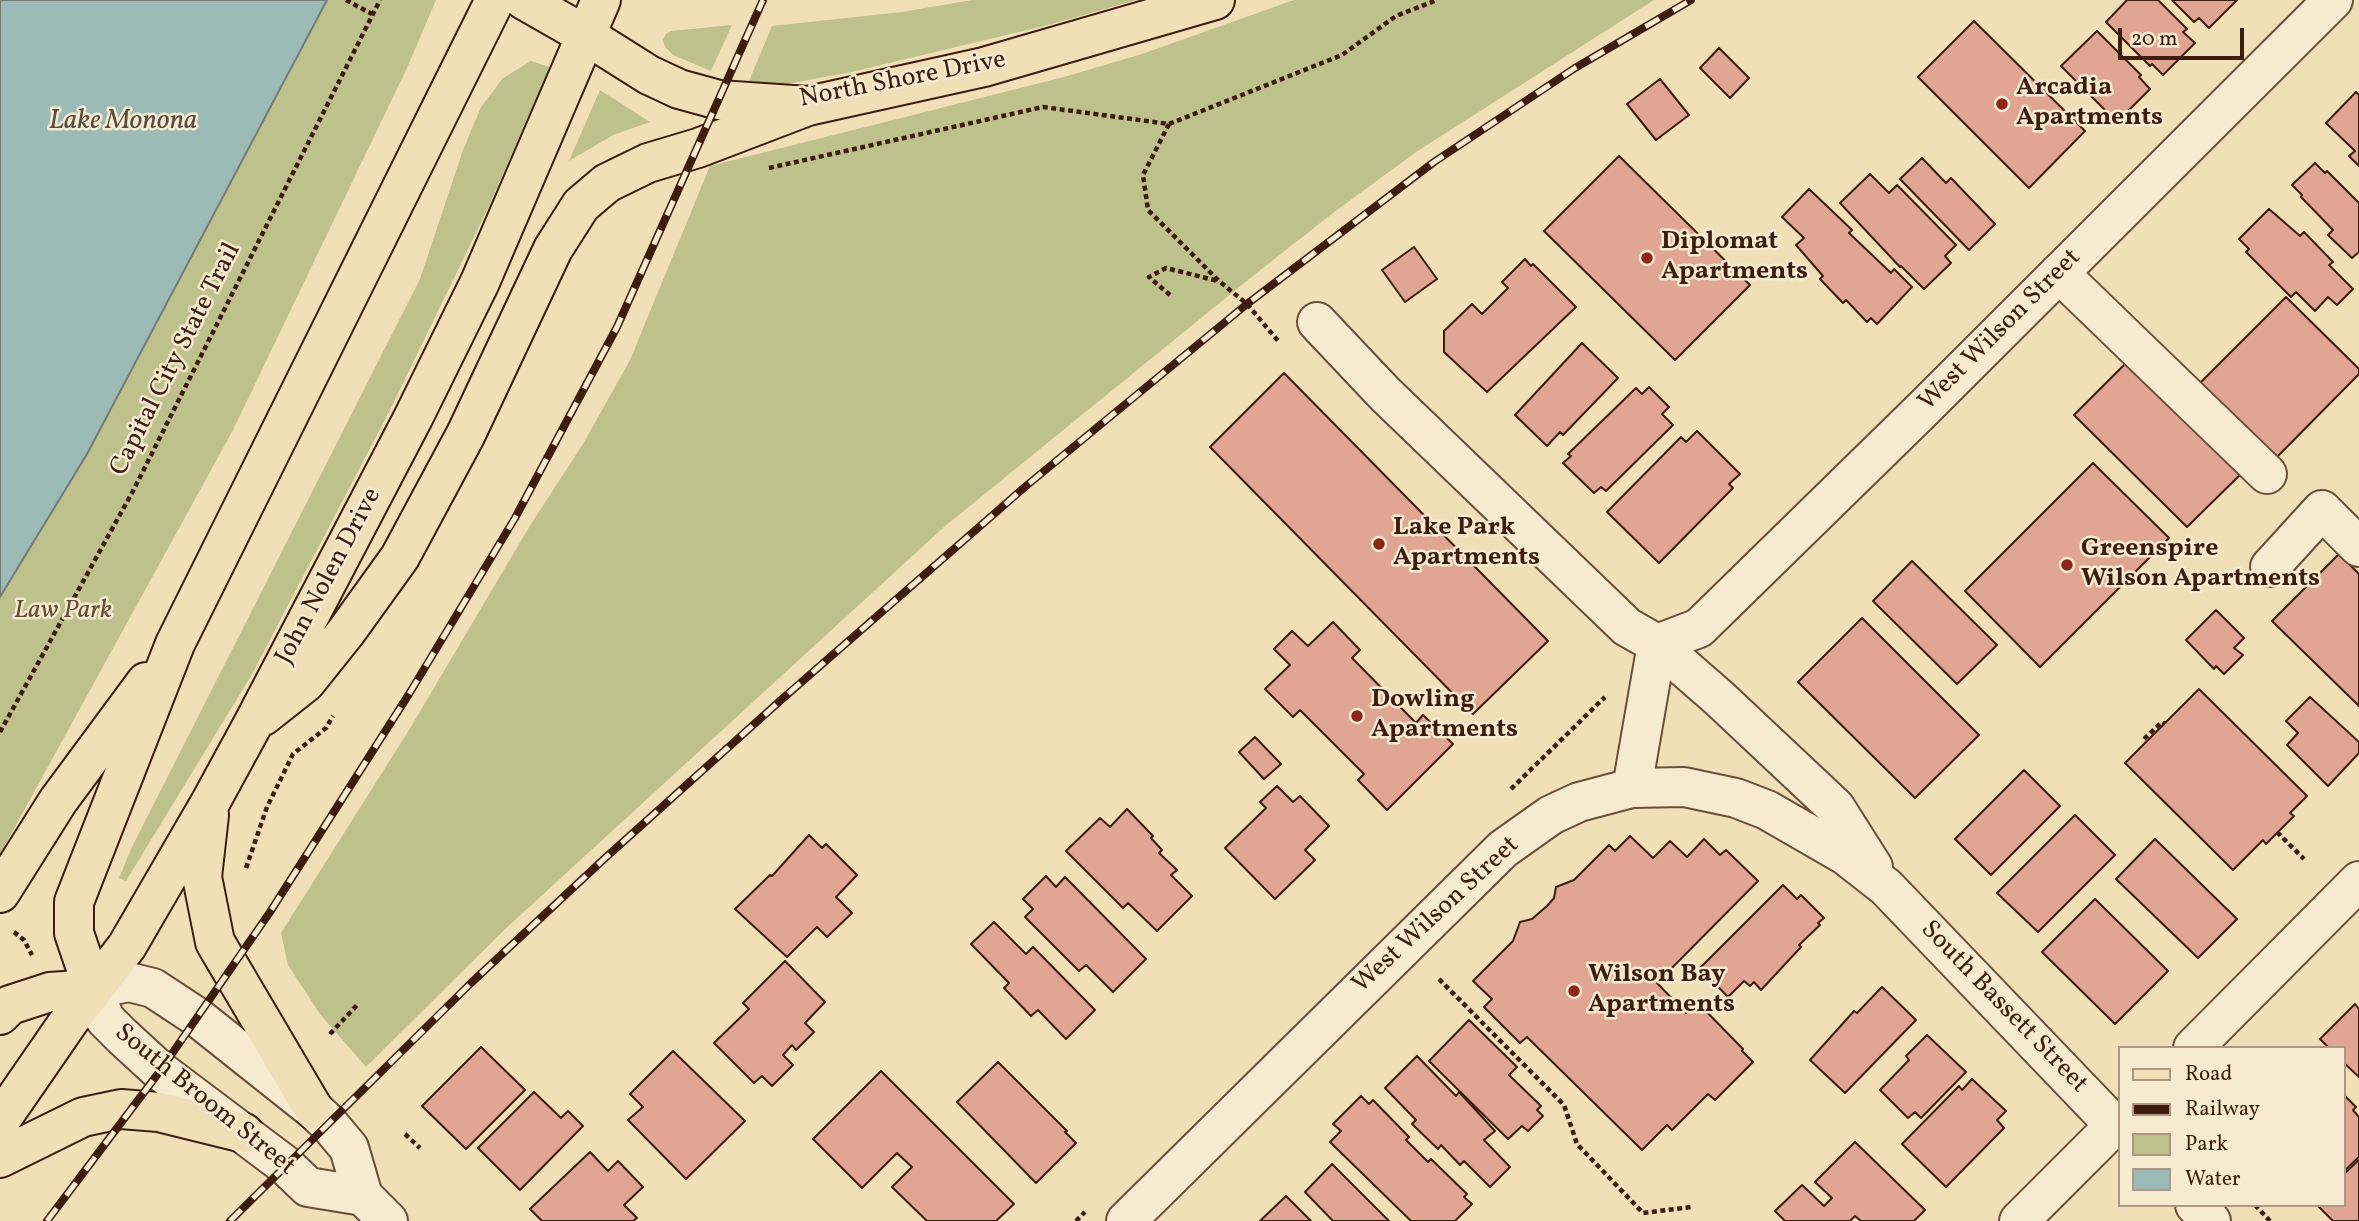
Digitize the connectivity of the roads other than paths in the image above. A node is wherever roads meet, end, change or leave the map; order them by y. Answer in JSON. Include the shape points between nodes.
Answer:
{"nodes":[{"id":1,"x":495,"y":0,"type":"edge"},
{"id":2,"x":524,"y":0,"type":"edge"},
{"id":3,"x":601,"y":0,"type":"edge"},
{"id":4,"x":1215,"y":0,"type":"edge"},
{"id":5,"x":2333,"y":0,"type":"edge"},
{"id":6,"x":587,"y":36,"type":"junction"},
{"id":7,"x":807,"y":106,"type":"junction"},
{"id":8,"x":2059,"y":273,"type":"junction"},
{"id":9,"x":1317,"y":322,"type":"dead end"},
{"id":10,"x":2267,"y":474,"type":"dead end"},
{"id":11,"x":2359,"y":547,"type":"edge"},
{"id":12,"x":2270,"y":567,"type":"dead end"},
{"id":13,"x":175,"y":643,"type":"junction"},
{"id":14,"x":1657,"y":645,"type":"junction"},
{"id":15,"x":253,"y":724,"type":"junction"},
{"id":16,"x":1632,"y":788,"type":"junction"},
{"id":17,"x":210,"y":803,"type":"junction"},
{"id":18,"x":2359,"y":881,"type":"edge"},
{"id":19,"x":1886,"y":887,"type":"junction"},
{"id":20,"x":0,"y":893,"type":"edge"},
{"id":21,"x":93,"y":989,"type":"junction"},
{"id":22,"x":0,"y":1015,"type":"edge"},
{"id":23,"x":2195,"y":1046,"type":"edge"},
{"id":24,"x":314,"y":1110,"type":"junction"},
{"id":25,"x":0,"y":1121,"type":"edge"},
{"id":26,"x":2118,"y":1125,"type":"edge"},
{"id":27,"x":244,"y":1133,"type":"junction"},
{"id":28,"x":0,"y":1158,"type":"edge"},
{"id":29,"x":2197,"y":1207,"type":"edge"},
{"id":30,"x":375,"y":1208,"type":"edge"},
{"id":31,"x":1126,"y":1221,"type":"edge"},
{"id":32,"x":2019,"y":1221,"type":"edge"},
{"id":33,"x":2211,"y":1221,"type":"edge"}],
"edges":[{"from":1,"to":13,"type":"main road"},
{"from":2,"to":6,"type":"main road","name":"North Shore Drive"},
{"from":3,"to":6,"type":"main road","name":"John Nolen Drive"},
{"from":4,"to":7,"type":"main road","name":"North Shore Drive","via":[[984,67]]},
{"from":5,"to":8,"type":"street","name":"West Wilson Street"},
{"from":6,"to":7,"type":"main road","name":"North Shore Drive","via":[[679,89],[719,100]]},
{"from":6,"to":15,"type":"main road","name":"John Nolen Drive","via":[[480,282]]},
{"from":7,"to":15,"type":"main road","via":[[649,163],[607,183],[580,205],[553,249],[466,434],[400,556],[306,682]]},
{"from":8,"to":10,"type":"street"},
{"from":8,"to":14,"type":"street","name":"West Wilson Street","via":[[1699,628]]},
{"from":9,"to":14,"type":"street","via":[[1385,394],[1627,627]]},
{"from":11,"to":12,"type":"street","via":[[2322,510]]},
{"from":13,"to":20,"type":"main road","via":[[58,800]]},
{"from":13,"to":21,"type":"main road","via":[[74,902],[74,933]]},
{"from":14,"to":16,"type":"street"},
{"from":14,"to":19,"type":"street","via":[[1835,807]]},
{"from":15,"to":17,"type":"main road","name":"John Nolen Drive"},
{"from":16,"to":19,"type":"street","name":"West Wilson Street","via":[[1684,787],[1767,810],[1845,855]]},
{"from":16,"to":31,"type":"street","name":"West Wilson Street","via":[[1551,815],[1503,849]]},
{"from":17,"to":21,"type":"main road","name":"John Nolen Drive","via":[[127,946]]},
{"from":17,"to":24,"type":"main road","via":[[202,877],[215,942]]},
{"from":18,"to":23,"type":"street"},
{"from":19,"to":26,"type":"street","name":"South Bassett Street"},
{"from":21,"to":22,"type":"main road","via":[[50,992],[10,1005]]},
{"from":21,"to":24,"type":"street","name":"South Broom Street","via":[[129,982],[153,988]]},
{"from":21,"to":25,"type":"main road","name":"John Nolen Drive"},
{"from":21,"to":27,"type":"street","name":"South Broom Street","via":[[105,1019],[122,1036],[160,1071]]},
{"from":24,"to":30,"type":"street","name":"South Broom Street","via":[[349,1147]]},
{"from":26,"to":32,"type":"street"},
{"from":27,"to":28,"type":"main road","via":[[159,1112],[121,1109],[83,1117]]},
{"from":27,"to":30,"type":"street","name":"South Broom Street","via":[[308,1187]]},
{"from":29,"to":33,"type":"street"}]}
